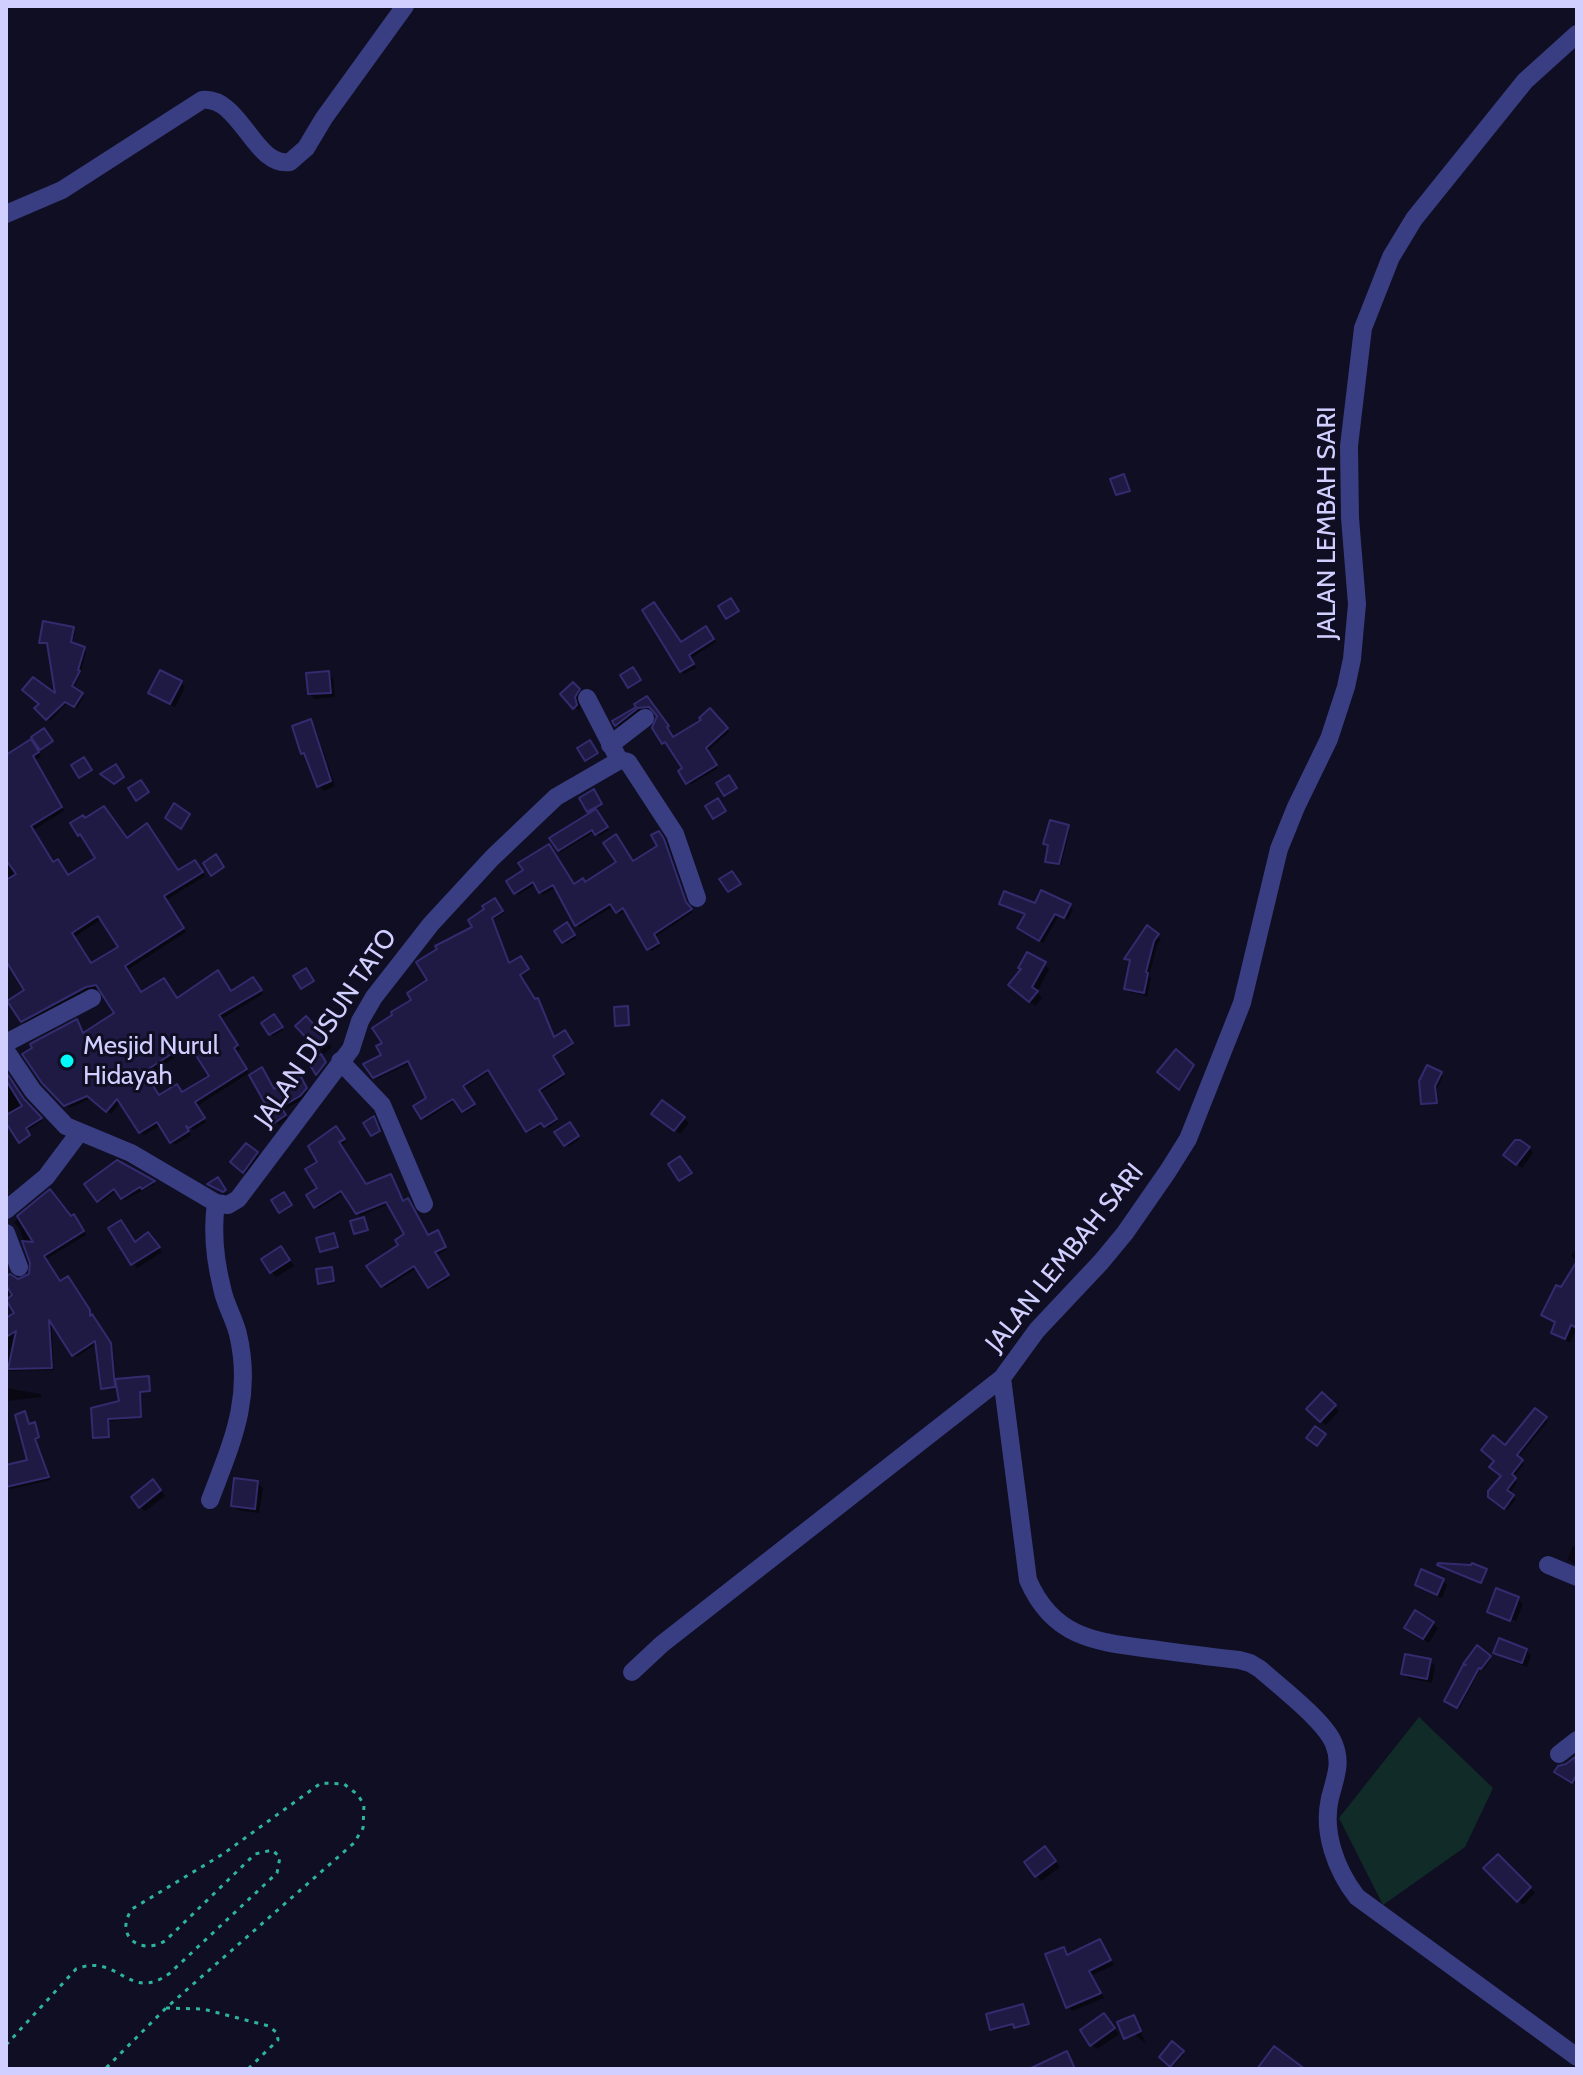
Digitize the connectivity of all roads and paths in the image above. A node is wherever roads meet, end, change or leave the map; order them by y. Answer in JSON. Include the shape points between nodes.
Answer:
{"nodes":[{"id":1,"x":405,"y":6,"type":"edge"},
{"id":2,"x":1577,"y":34,"type":"edge"},
{"id":3,"x":6,"y":214,"type":"edge"},
{"id":4,"x":587,"y":698,"type":"dead end"},
{"id":5,"x":645,"y":718,"type":"dead end"},
{"id":6,"x":615,"y":752,"type":"junction"},
{"id":7,"x":697,"y":898,"type":"dead end"},
{"id":8,"x":92,"y":998,"type":"dead end"},
{"id":9,"x":6,"y":1043,"type":"edge"},
{"id":10,"x":6,"y":1051,"type":"edge"},
{"id":11,"x":340,"y":1061,"type":"junction"},
{"id":12,"x":79,"y":1133,"type":"junction"},
{"id":13,"x":216,"y":1203,"type":"junction"},
{"id":14,"x":424,"y":1204,"type":"dead end"},
{"id":15,"x":6,"y":1210,"type":"edge"},
{"id":16,"x":6,"y":1233,"type":"edge"},
{"id":17,"x":19,"y":1267,"type":"dead end"},
{"id":18,"x":1002,"y":1378,"type":"junction"},
{"id":19,"x":210,"y":1500,"type":"dead end"},
{"id":20,"x":1548,"y":1565,"type":"dead end"},
{"id":21,"x":1577,"y":1577,"type":"edge"},
{"id":22,"x":632,"y":1672,"type":"dead end"},
{"id":23,"x":1577,"y":1740,"type":"edge"},
{"id":24,"x":1559,"y":1754,"type":"dead end"},
{"id":25,"x":166,"y":2008,"type":"junction"},
{"id":26,"x":6,"y":2045,"type":"edge"},
{"id":27,"x":1577,"y":2057,"type":"edge"},
{"id":28,"x":105,"y":2069,"type":"edge"},
{"id":29,"x":248,"y":2069,"type":"edge"}],
"edges":[{"from":1,"to":3,"type":"street","via":[[306,148],[290,162],[263,151],[221,104],[202,100],[62,190]]},
{"from":2,"to":18,"type":"street","name":"JALAN LEMBAH SARI","via":[[1517,91],[1414,219],[1387,268],[1363,328],[1352,410],[1349,482],[1357,604],[1352,659],[1329,739],[1279,849],[1242,1003],[1188,1139],[1168,1171],[1117,1243],[1037,1330]]},
{"from":4,"to":6,"type":"street"},
{"from":5,"to":6,"type":"street","name":"JALAN DUSUN TATO"},
{"from":6,"to":7,"type":"street","via":[[628,762],[669,823]]},
{"from":6,"to":11,"type":"street","name":"JALAN DUSUN TATO","via":[[546,804],[431,924],[374,997],[351,1049]]},
{"from":8,"to":9,"type":"street"},
{"from":10,"to":12,"type":"street","via":[[53,1114]]},
{"from":11,"to":13,"type":"street","name":"JALAN DUSUN TATO","via":[[238,1199],[228,1205]]},
{"from":11,"to":14,"type":"street","via":[[382,1105]]},
{"from":12,"to":13,"type":"street","via":[[131,1153]]},
{"from":12,"to":15,"type":"street","via":[[46,1177]]},
{"from":13,"to":19,"type":"street","via":[[213,1232],[222,1288],[238,1333],[244,1395]]},
{"from":16,"to":17,"type":"street"},
{"from":18,"to":22,"type":"street"},
{"from":18,"to":27,"type":"street","name":"JALAN LEMBAH SARI","via":[[1028,1580],[1049,1614],[1070,1631],[1095,1641],[1239,1660],[1260,1669],[1332,1740],[1339,1764],[1328,1810],[1331,1844],[1338,1869],[1357,1897]]},
{"from":20,"to":21,"type":"street"},
{"from":23,"to":24,"type":"street"},
{"from":25,"to":26,"type":"path","via":[[354,1843],[365,1817],[354,1791],[344,1784],[321,1783],[223,1854],[132,1909],[126,1923],[130,1938],[143,1947],[155,1947],[255,1854],[272,1850],[280,1857],[277,1873],[161,1980],[137,1983],[100,1964],[76,1969]]},
{"from":25,"to":28,"type":"path"},
{"from":25,"to":29,"type":"path","via":[[203,2009],[269,2026],[278,2040]]}]}
